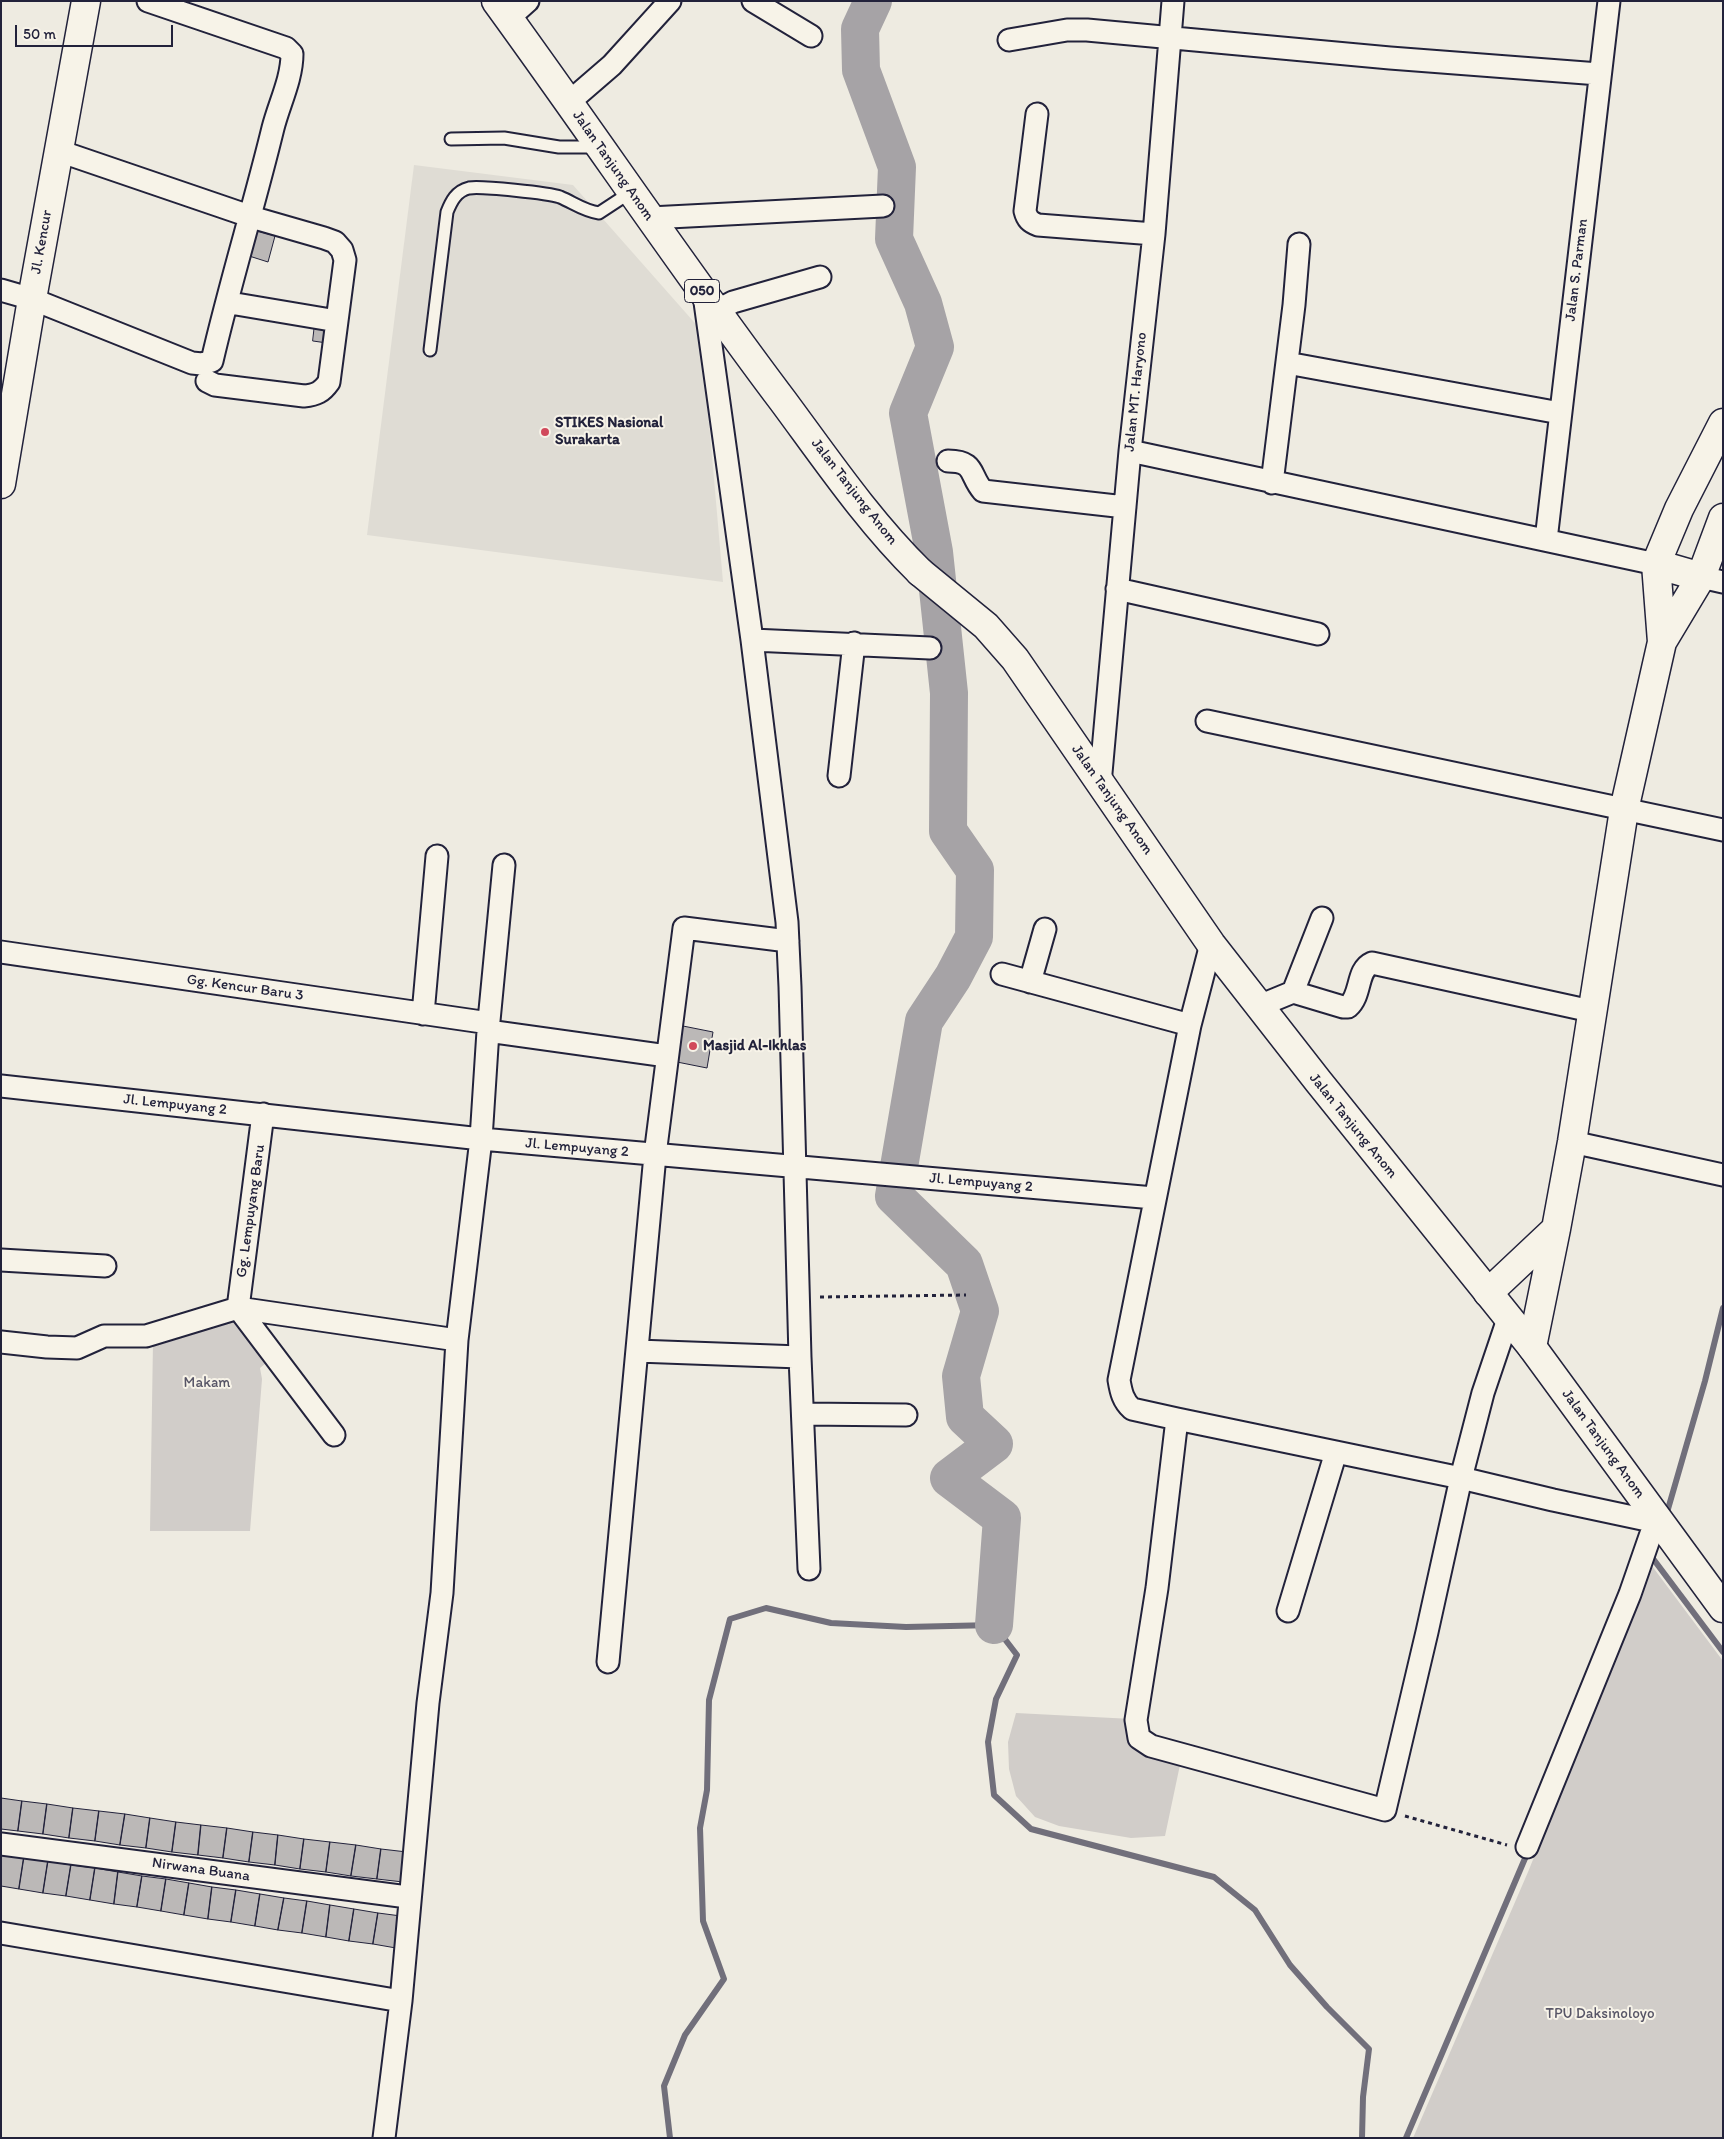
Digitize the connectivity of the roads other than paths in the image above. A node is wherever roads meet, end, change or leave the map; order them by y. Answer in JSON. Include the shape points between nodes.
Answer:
{"nodes":[{"id":1,"x":86,"y":1,"type":"edge"},
{"id":2,"x":148,"y":1,"type":"edge"},
{"id":3,"x":670,"y":1,"type":"edge"},
{"id":4,"x":753,"y":1,"type":"edge"},
{"id":5,"x":1173,"y":1,"type":"edge"},
{"id":6,"x":1609,"y":1,"type":"edge"},
{"id":7,"x":511,"y":7,"type":"edge"},
{"id":8,"x":811,"y":36,"type":"dead end"},
{"id":9,"x":1170,"y":38,"type":"junction"},
{"id":10,"x":1009,"y":40,"type":"dead end"},
{"id":11,"x":1599,"y":74,"type":"junction"},
{"id":12,"x":568,"y":103,"type":"junction"},
{"id":13,"x":1037,"y":114,"type":"dead end"},
{"id":14,"x":451,"y":139,"type":"dead end"},
{"id":15,"x":601,"y":148,"type":"junction"},
{"id":16,"x":59,"y":151,"type":"junction"},
{"id":17,"x":632,"y":192,"type":"junction"},
{"id":18,"x":883,"y":206,"type":"dead end"},
{"id":19,"x":251,"y":217,"type":"junction"},
{"id":20,"x":650,"y":218,"type":"junction"},
{"id":21,"x":1154,"y":234,"type":"junction"},
{"id":22,"x":1299,"y":244,"type":"dead end"},
{"id":23,"x":820,"y":278,"type":"dead end"},
{"id":24,"x":1,"y":290,"type":"edge"},
{"id":25,"x":32,"y":299,"type":"junction"},
{"id":26,"x":710,"y":303,"type":"junction"},
{"id":27,"x":236,"y":304,"type":"dead end"},
{"id":28,"x":337,"y":320,"type":"junction"},
{"id":29,"x":430,"y":350,"type":"dead end"},
{"id":30,"x":1287,"y":363,"type":"junction"},
{"id":31,"x":206,"y":381,"type":"dead end"},
{"id":32,"x":1560,"y":413,"type":"junction"},
{"id":33,"x":1723,"y":423,"type":"edge"},
{"id":34,"x":1130,"y":451,"type":"junction"},
{"id":35,"x":948,"y":461,"type":"dead end"},
{"id":36,"x":1272,"y":483,"type":"junction"},
{"id":37,"x":1,"y":484,"type":"edge"},
{"id":38,"x":1125,"y":506,"type":"junction"},
{"id":39,"x":1723,"y":518,"type":"edge"},
{"id":40,"x":1546,"y":540,"type":"junction"},
{"id":41,"x":1656,"y":564,"type":"junction"},
{"id":42,"x":1712,"y":580,"type":"edge"},
{"id":43,"x":1117,"y":589,"type":"junction"},
{"id":44,"x":1318,"y":634,"type":"dead end"},
{"id":45,"x":752,"y":640,"type":"junction"},
{"id":46,"x":1662,"y":642,"type":"junction"},
{"id":47,"x":854,"y":643,"type":"junction"},
{"id":48,"x":930,"y":648,"type":"dead end"},
{"id":49,"x":1207,"y":721,"type":"dead end"},
{"id":50,"x":839,"y":776,"type":"dead end"},
{"id":51,"x":1100,"y":784,"type":"junction"},
{"id":52,"x":1624,"y":810,"type":"junction"},
{"id":53,"x":1723,"y":830,"type":"edge"},
{"id":54,"x":437,"y":856,"type":"dead end"},
{"id":55,"x":504,"y":864,"type":"dead end"},
{"id":56,"x":1322,"y":918,"type":"dead end"},
{"id":57,"x":1045,"y":929,"type":"dead end"},
{"id":58,"x":788,"y":941,"type":"junction"},
{"id":59,"x":1211,"y":944,"type":"junction"},
{"id":60,"x":1,"y":952,"type":"edge"},
{"id":61,"x":1002,"y":974,"type":"dead end"},
{"id":62,"x":1030,"y":982,"type":"junction"},
{"id":63,"x":1293,"y":992,"type":"junction"},
{"id":64,"x":1259,"y":1006,"type":"junction"},
{"id":65,"x":1591,"y":1011,"type":"junction"},
{"id":66,"x":423,"y":1014,"type":"junction"},
{"id":67,"x":1190,"y":1025,"type":"junction"},
{"id":68,"x":488,"y":1027,"type":"junction"},
{"id":69,"x":667,"y":1056,"type":"junction"},
{"id":70,"x":1,"y":1086,"type":"edge"},
{"id":71,"x":263,"y":1114,"type":"junction"},
{"id":72,"x":481,"y":1139,"type":"junction"},
{"id":73,"x":1572,"y":1142,"type":"junction"},
{"id":74,"x":655,"y":1155,"type":"junction"},
{"id":75,"x":796,"y":1167,"type":"junction"},
{"id":76,"x":1723,"y":1175,"type":"edge"},
{"id":77,"x":1154,"y":1198,"type":"junction"},
{"id":78,"x":1556,"y":1230,"type":"junction"},
{"id":79,"x":1,"y":1260,"type":"edge"},
{"id":80,"x":105,"y":1266,"type":"dead end"},
{"id":81,"x":1488,"y":1294,"type":"junction"},
{"id":82,"x":238,"y":1308,"type":"junction"},
{"id":83,"x":1508,"y":1319,"type":"junction"},
{"id":84,"x":457,"y":1340,"type":"junction"},
{"id":85,"x":1,"y":1342,"type":"edge"},
{"id":86,"x":1532,"y":1347,"type":"junction"},
{"id":87,"x":637,"y":1350,"type":"junction"},
{"id":88,"x":800,"y":1357,"type":"junction"},
{"id":89,"x":803,"y":1414,"type":"junction"},
{"id":90,"x":906,"y":1415,"type":"dead end"},
{"id":91,"x":1177,"y":1419,"type":"junction"},
{"id":92,"x":334,"y":1435,"type":"dead end"},
{"id":93,"x":1336,"y":1452,"type":"junction"},
{"id":94,"x":1461,"y":1478,"type":"junction"},
{"id":95,"x":1658,"y":1522,"type":"junction"},
{"id":96,"x":809,"y":1569,"type":"dead end"},
{"id":97,"x":1723,"y":1608,"type":"edge"},
{"id":98,"x":1288,"y":1611,"type":"dead end"},
{"id":99,"x":608,"y":1662,"type":"dead end"},
{"id":100,"x":1,"y":1844,"type":"edge"},
{"id":101,"x":1526,"y":1847,"type":"road end"},
{"id":102,"x":400,"y":1896,"type":"dead end"},
{"id":103,"x":1,"y":1933,"type":"edge"},
{"id":104,"x":401,"y":2001,"type":"junction"},
{"id":105,"x":384,"y":2138,"type":"edge"}],
"edges":[{"from":1,"to":16,"type":"main road","name":"Jl. Kencur"},
{"from":2,"to":19,"type":"street","via":[[286,48],[292,54],[292,67],[274,123]]},
{"from":3,"to":12,"type":"street","via":[[612,65]]},
{"from":4,"to":8,"type":"street"},
{"from":5,"to":9,"type":"street","name":"Jalan MT. Haryono"},
{"from":6,"to":11,"type":"street","name":"Jalan S. Parman"},
{"from":7,"to":12,"type":"main road","name":"Jalan Tanjung Anom","number":"050"},
{"from":9,"to":10,"type":"street","via":[[1077,30]]},
{"from":9,"to":11,"type":"street"},
{"from":9,"to":21,"type":"street","name":"Jalan MT. Haryono"},
{"from":11,"to":32,"type":"street","name":"Jalan S. Parman"},
{"from":12,"to":15,"type":"main road","name":"Jalan Tanjung Anom","number":"050"},
{"from":13,"to":21,"type":"street","via":[[1026,217],[1038,225]]},
{"from":14,"to":15,"type":"lane","via":[[504,138],[559,147]]},
{"from":15,"to":17,"type":"main road","name":"Jalan Tanjung Anom","number":"050"},
{"from":16,"to":19,"type":"street"},
{"from":16,"to":25,"type":"main road","name":"Jl. Kencur"},
{"from":17,"to":20,"type":"main road","name":"Jalan Tanjung Anom","number":"050"},
{"from":17,"to":29,"type":"lane","via":[[599,213],[587,211],[548,193],[469,188],[454,197],[447,212]]},
{"from":18,"to":20,"type":"street"},
{"from":19,"to":25,"type":"street","via":[[226,299],[212,361],[208,363],[192,363]]},
{"from":19,"to":28,"type":"street","via":[[324,238],[335,242],[342,250],[345,260]]},
{"from":20,"to":26,"type":"main road","name":"Jalan Tanjung Anom","number":"050"},
{"from":21,"to":34,"type":"street","name":"Jalan MT. Haryono"},
{"from":22,"to":30,"type":"street"},
{"from":23,"to":26,"type":"street","via":[[733,302]]},
{"from":24,"to":25,"type":"street"},
{"from":25,"to":37,"type":"main road","name":"Jl. Kencur"},
{"from":26,"to":45,"type":"street"},
{"from":26,"to":51,"type":"main road","name":"Jalan Tanjung Anom","number":"050","via":[[895,546],[920,572],[986,626],[1015,658]]},
{"from":27,"to":28,"type":"street"},
{"from":28,"to":31,"type":"street","via":[[329,382],[324,391],[304,396],[215,385]]},
{"from":30,"to":32,"type":"street"},
{"from":30,"to":36,"type":"street"},
{"from":32,"to":40,"type":"street","name":"Jalan S. Parman"},
{"from":33,"to":41,"type":"main road","via":[[1679,509]]},
{"from":34,"to":36,"type":"street"},
{"from":34,"to":38,"type":"street","name":"Jalan MT. Haryono"},
{"from":35,"to":38,"type":"street","via":[[967,464],[983,491]]},
{"from":36,"to":40,"type":"street"},
{"from":38,"to":43,"type":"street","name":"Jalan MT. Haryono"},
{"from":39,"to":42,"type":"main road"},
{"from":40,"to":41,"type":"street"},
{"from":41,"to":42,"type":"main road"},
{"from":41,"to":46,"type":"main road"},
{"from":42,"to":46,"type":"main road"},
{"from":43,"to":44,"type":"street"},
{"from":43,"to":51,"type":"street","name":"Jalan MT. Haryono"},
{"from":45,"to":47,"type":"street"},
{"from":45,"to":58,"type":"street","via":[[781,861]]},
{"from":46,"to":52,"type":"main road"},
{"from":47,"to":48,"type":"street"},
{"from":47,"to":50,"type":"street"},
{"from":49,"to":52,"type":"street"},
{"from":51,"to":59,"type":"main road","name":"Jalan Tanjung Anom","number":"050"},
{"from":52,"to":53,"type":"street"},
{"from":52,"to":65,"type":"main road"},
{"from":54,"to":66,"type":"street"},
{"from":55,"to":68,"type":"street"},
{"from":56,"to":63,"type":"street"},
{"from":57,"to":62,"type":"street"},
{"from":58,"to":69,"type":"street","via":[[684,928]]},
{"from":58,"to":75,"type":"street"},
{"from":59,"to":64,"type":"main road","name":"Jalan Tanjung Anom","number":"050"},
{"from":59,"to":67,"type":"street"},
{"from":60,"to":66,"type":"street","name":"Gg. Kencur Baru 3"},
{"from":61,"to":62,"type":"street"},
{"from":62,"to":67,"type":"street"},
{"from":63,"to":64,"type":"street"},
{"from":63,"to":65,"type":"street","via":[[1348,1007],[1357,994],[1363,970],[1372,963]]},
{"from":64,"to":81,"type":"main road","name":"Jalan Tanjung Anom","number":"050"},
{"from":65,"to":73,"type":"main road"},
{"from":66,"to":68,"type":"street","name":"Gg. Kencur Baru 3"},
{"from":67,"to":77,"type":"street"},
{"from":68,"to":69,"type":"street","name":"Gg. Kencur Baru 3"},
{"from":68,"to":72,"type":"street"},
{"from":69,"to":74,"type":"street"},
{"from":70,"to":71,"type":"street","name":"Jl. Lempuyang 2"},
{"from":71,"to":72,"type":"street","name":"Jl. Lempuyang 2"},
{"from":71,"to":82,"type":"street","name":"Gg. Lempuyang Baru"},
{"from":72,"to":74,"type":"street","name":"Jl. Lempuyang 2"},
{"from":72,"to":84,"type":"street"},
{"from":73,"to":76,"type":"street"},
{"from":73,"to":78,"type":"main road"},
{"from":74,"to":75,"type":"street","name":"Jl. Lempuyang 2"},
{"from":74,"to":87,"type":"street"},
{"from":75,"to":77,"type":"street","name":"Jl. Lempuyang 2"},
{"from":75,"to":88,"type":"street"},
{"from":77,"to":91,"type":"street","via":[[1119,1380],[1126,1404],[1132,1409]]},
{"from":78,"to":81,"type":"main road"},
{"from":78,"to":86,"type":"main road"},
{"from":79,"to":80,"type":"street"},
{"from":81,"to":83,"type":"main road","name":"Jalan Tanjung Anom","number":"050"},
{"from":82,"to":84,"type":"street"},
{"from":82,"to":85,"type":"street","via":[[146,1336],[104,1336],[77,1348]]},
{"from":82,"to":92,"type":"street"},
{"from":83,"to":86,"type":"main road","name":"Jalan Tanjung Anom","number":"050"},
{"from":83,"to":94,"type":"street","via":[[1483,1393]]},
{"from":84,"to":104,"type":"street","via":[[441,1603],[427,1713]]},
{"from":86,"to":95,"type":"main road","name":"Jalan Tanjung Anom","number":"050"},
{"from":87,"to":88,"type":"street"},
{"from":87,"to":99,"type":"street"},
{"from":88,"to":89,"type":"street"},
{"from":89,"to":90,"type":"street"},
{"from":89,"to":96,"type":"street"},
{"from":91,"to":93,"type":"street"},
{"from":91,"to":94,"type":"street","via":[[1157,1588],[1136,1720],[1139,1738],[1151,1746],[1385,1810]]},
{"from":93,"to":94,"type":"street"},
{"from":93,"to":98,"type":"street"},
{"from":94,"to":95,"type":"street"},
{"from":95,"to":97,"type":"main road","name":"Jalan Tanjung Anom","number":"050"},
{"from":95,"to":101,"type":"street"},
{"from":100,"to":102,"type":"street","name":"Nirwana Buana"},
{"from":103,"to":104,"type":"street"},
{"from":104,"to":105,"type":"street"}]}
